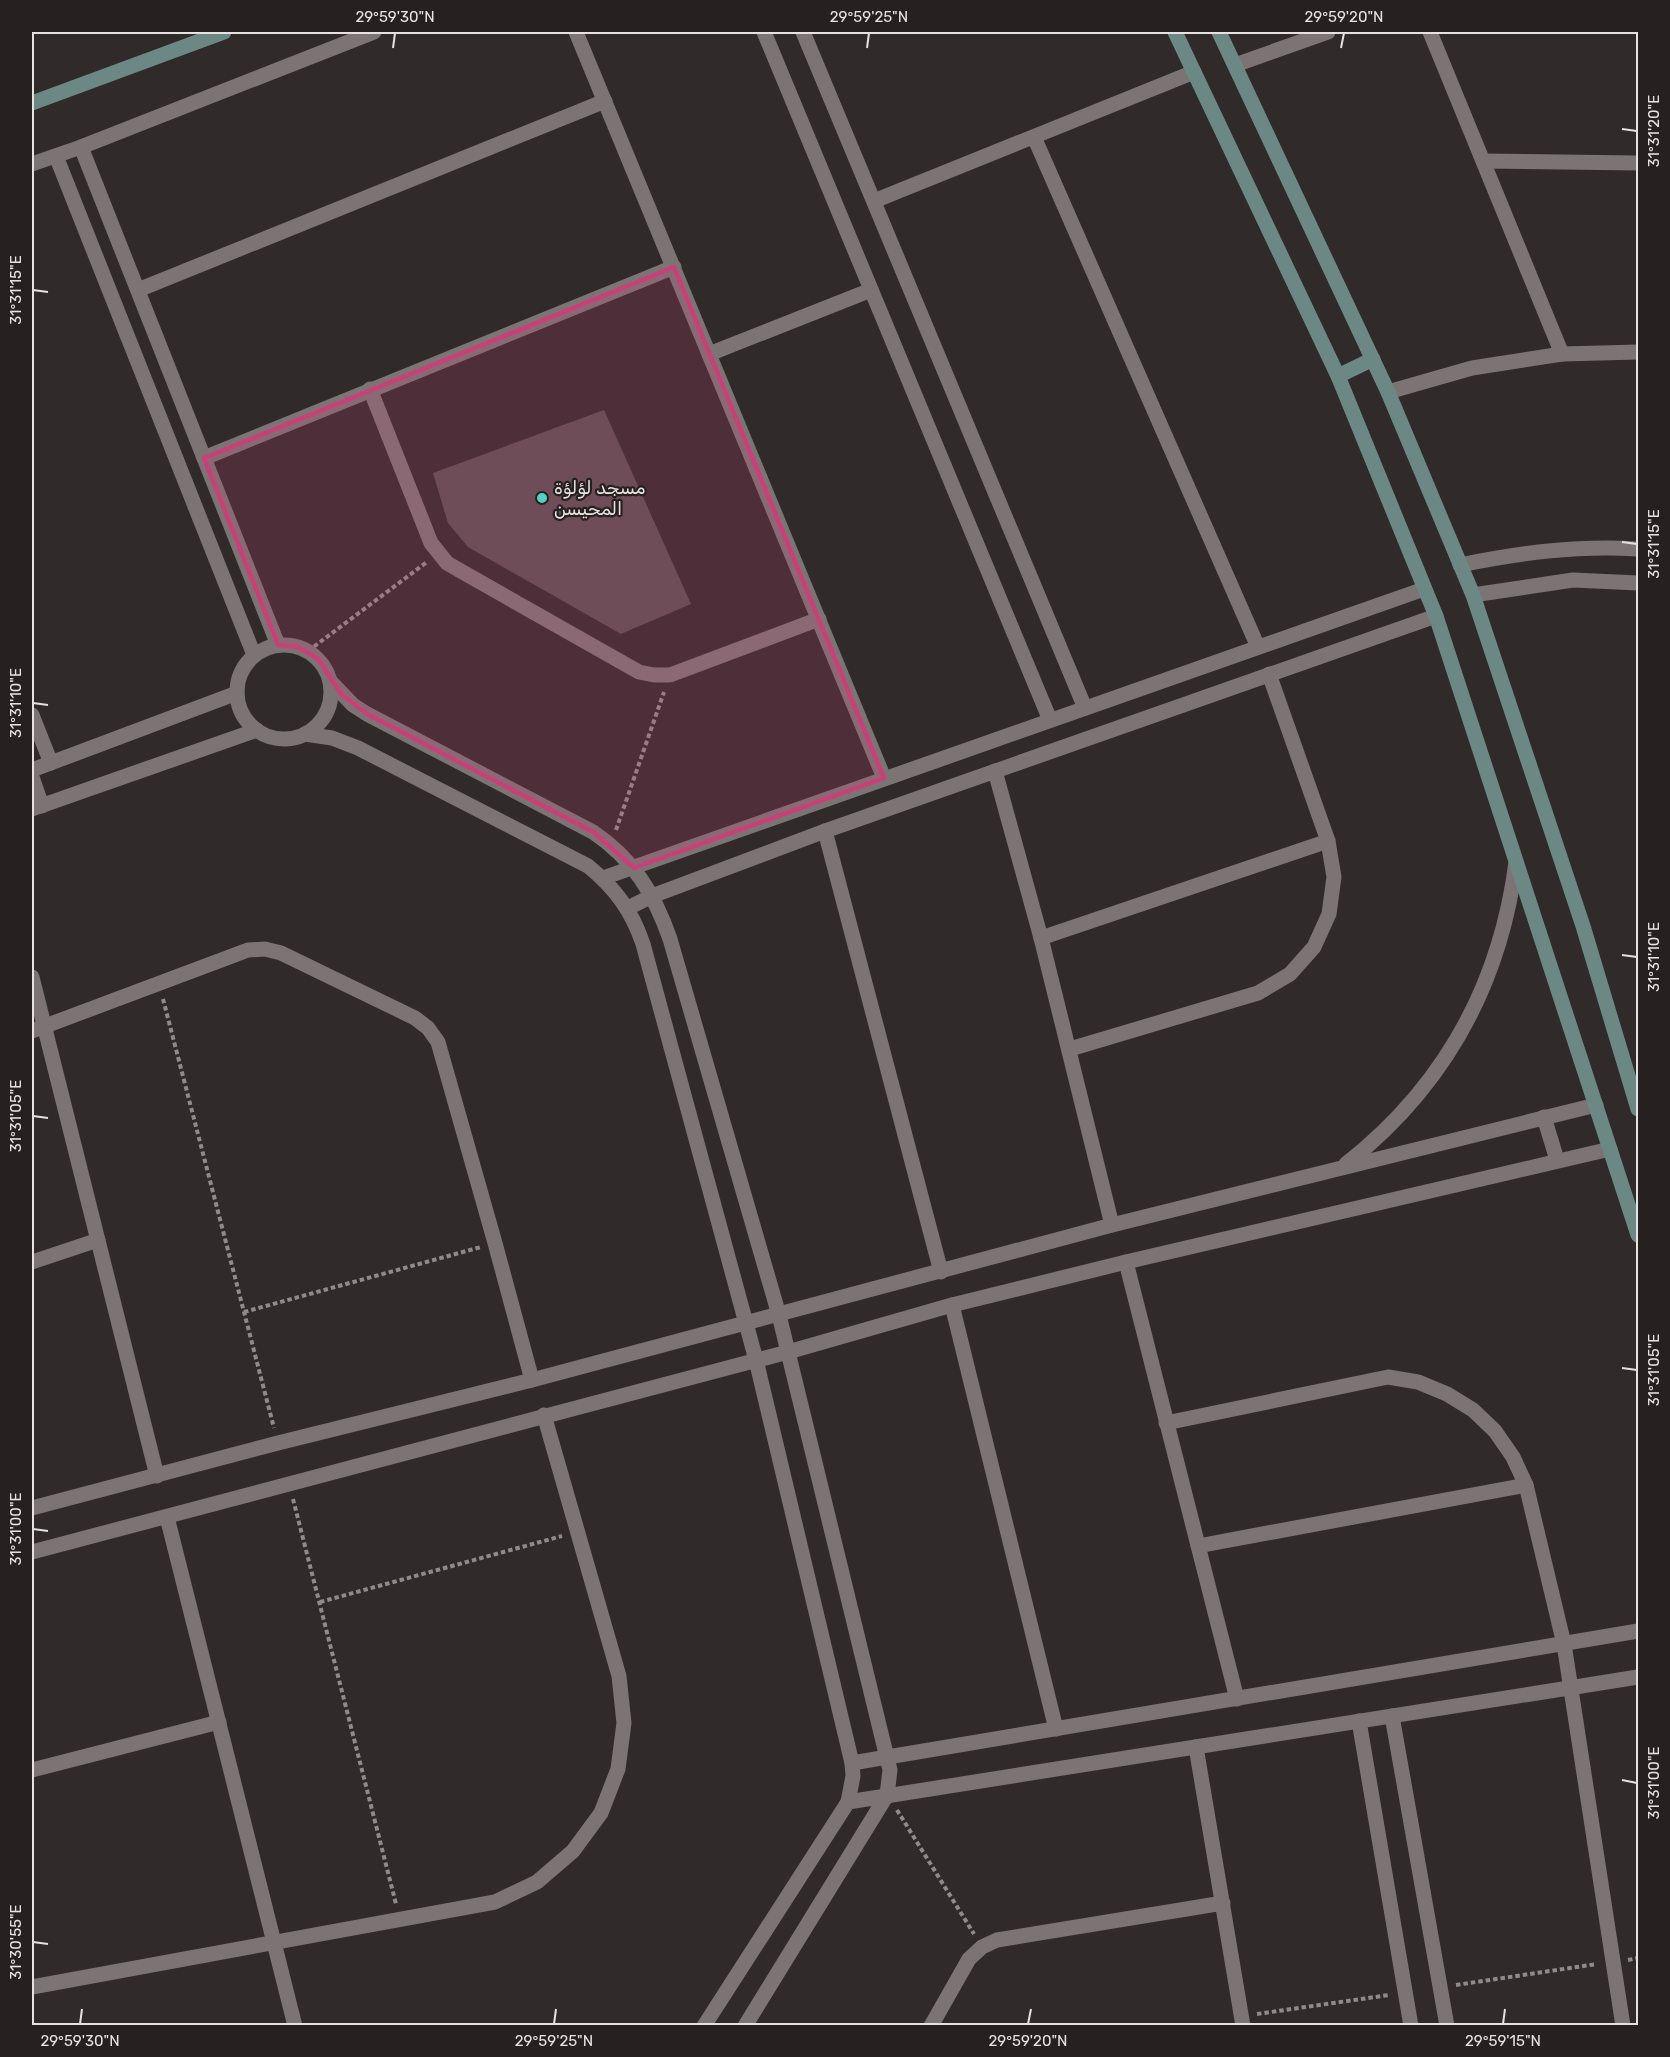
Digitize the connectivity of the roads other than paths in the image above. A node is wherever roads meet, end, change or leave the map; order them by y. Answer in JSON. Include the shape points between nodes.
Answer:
{"nodes":[{"id":1,"x":224,"y":32,"type":"edge"},
{"id":2,"x":374,"y":32,"type":"edge"},
{"id":3,"x":576,"y":32,"type":"edge"},
{"id":4,"x":764,"y":32,"type":"edge"},
{"id":5,"x":1175,"y":32,"type":"edge"},
{"id":6,"x":1219,"y":32,"type":"edge"},
{"id":7,"x":1328,"y":32,"type":"edge"},
{"id":8,"x":1430,"y":32,"type":"edge"},
{"id":9,"x":807,"y":33,"type":"edge"},
{"id":10,"x":1235,"y":65,"type":"junction"},
{"id":11,"x":1194,"y":72,"type":"junction"},
{"id":12,"x":605,"y":101,"type":"junction"},
{"id":13,"x":32,"y":103,"type":"edge"},
{"id":14,"x":1034,"y":137,"type":"junction"},
{"id":15,"x":81,"y":147,"type":"junction"},
{"id":16,"x":56,"y":156,"type":"junction"},
{"id":17,"x":1483,"y":161,"type":"junction"},
{"id":18,"x":1638,"y":163,"type":"edge"},
{"id":19,"x":32,"y":164,"type":"edge"},
{"id":20,"x":874,"y":201,"type":"junction"},
{"id":21,"x":674,"y":267,"type":"junction"},
{"id":22,"x":138,"y":290,"type":"junction"},
{"id":23,"x":872,"y":290,"type":"junction"},
{"id":24,"x":1638,"y":352,"type":"edge"},
{"id":25,"x":709,"y":354,"type":"junction"},
{"id":26,"x":1562,"y":354,"type":"junction"},
{"id":27,"x":1373,"y":359,"type":"junction"},
{"id":28,"x":1338,"y":376,"type":"junction"},
{"id":29,"x":370,"y":389,"type":"junction"},
{"id":30,"x":1388,"y":392,"type":"junction"},
{"id":31,"x":204,"y":458,"type":"junction"},
{"id":32,"x":1638,"y":549,"type":"edge"},
{"id":33,"x":1460,"y":565,"type":"junction"},
{"id":34,"x":1638,"y":583,"type":"edge"},
{"id":35,"x":1424,"y":589,"type":"junction"},
{"id":36,"x":1473,"y":595,"type":"junction"},
{"id":37,"x":1436,"y":616,"type":"junction"},
{"id":38,"x":819,"y":619,"type":"junction"},
{"id":39,"x":278,"y":645,"type":"junction"},
{"id":40,"x":1258,"y":647,"type":"junction"},
{"id":41,"x":254,"y":655,"type":"junction"},
{"id":42,"x":1269,"y":674,"type":"junction"},
{"id":43,"x":330,"y":681,"type":"junction"},
{"id":44,"x":237,"y":693,"type":"junction"},
{"id":45,"x":1085,"y":708,"type":"junction"},
{"id":46,"x":32,"y":715,"type":"edge"},
{"id":47,"x":1050,"y":720,"type":"junction"},
{"id":48,"x":257,"y":730,"type":"junction"},
{"id":49,"x":305,"y":734,"type":"junction"},
{"id":50,"x":51,"y":763,"type":"junction"},
{"id":51,"x":32,"y":770,"type":"edge"},
{"id":52,"x":995,"y":771,"type":"junction"},
{"id":53,"x":32,"y":777,"type":"edge"},
{"id":54,"x":884,"y":778,"type":"junction"},
{"id":55,"x":37,"y":808,"type":"edge"},
{"id":56,"x":825,"y":831,"type":"junction"},
{"id":57,"x":1328,"y":841,"type":"junction"},
{"id":58,"x":1516,"y":862,"type":"junction"},
{"id":59,"x":634,"y":868,"type":"junction"},
{"id":60,"x":603,"y":878,"type":"junction"},
{"id":61,"x":652,"y":896,"type":"junction"},
{"id":62,"x":628,"y":908,"type":"junction"},
{"id":63,"x":1041,"y":938,"type":"junction"},
{"id":64,"x":32,"y":977,"type":"edge"},
{"id":65,"x":38,"y":1028,"type":"edge"},
{"id":66,"x":1070,"y":1049,"type":"junction"},
{"id":67,"x":1596,"y":1105,"type":"junction"},
{"id":68,"x":1638,"y":1109,"type":"edge"},
{"id":69,"x":1544,"y":1117,"type":"junction"},
{"id":70,"x":1610,"y":1149,"type":"junction"},
{"id":71,"x":1557,"y":1161,"type":"junction"},
{"id":72,"x":1340,"y":1168,"type":"junction"},
{"id":73,"x":1112,"y":1225,"type":"junction"},
{"id":74,"x":1638,"y":1234,"type":"edge"},
{"id":75,"x":98,"y":1240,"type":"junction"},
{"id":76,"x":32,"y":1262,"type":"edge"},
{"id":77,"x":1126,"y":1262,"type":"junction"},
{"id":78,"x":941,"y":1272,"type":"junction"},
{"id":79,"x":952,"y":1305,"type":"junction"},
{"id":80,"x":779,"y":1315,"type":"junction"},
{"id":81,"x":746,"y":1323,"type":"junction"},
{"id":82,"x":788,"y":1352,"type":"junction"},
{"id":83,"x":756,"y":1360,"type":"junction"},
{"id":84,"x":532,"y":1380,"type":"junction"},
{"id":85,"x":544,"y":1415,"type":"junction"},
{"id":86,"x":1166,"y":1423,"type":"junction"},
{"id":87,"x":157,"y":1476,"type":"junction"},
{"id":88,"x":1526,"y":1485,"type":"junction"},
{"id":89,"x":32,"y":1508,"type":"edge"},
{"id":90,"x":167,"y":1517,"type":"junction"},
{"id":91,"x":1198,"y":1546,"type":"junction"},
{"id":92,"x":32,"y":1552,"type":"edge"},
{"id":93,"x":1638,"y":1630,"type":"edge"},
{"id":94,"x":1564,"y":1644,"type":"junction"},
{"id":95,"x":1638,"y":1677,"type":"edge"},
{"id":96,"x":1571,"y":1688,"type":"junction"},
{"id":97,"x":1237,"y":1699,"type":"junction"},
{"id":98,"x":1392,"y":1716,"type":"junction"},
{"id":99,"x":1359,"y":1721,"type":"junction"},
{"id":100,"x":219,"y":1722,"type":"junction"},
{"id":101,"x":1056,"y":1729,"type":"junction"},
{"id":102,"x":1196,"y":1747,"type":"junction"},
{"id":103,"x":887,"y":1757,"type":"junction"},
{"id":104,"x":852,"y":1763,"type":"junction"},
{"id":105,"x":32,"y":1770,"type":"edge"},
{"id":106,"x":888,"y":1795,"type":"junction"},
{"id":107,"x":848,"y":1802,"type":"junction"},
{"id":108,"x":1222,"y":1903,"type":"junction"},
{"id":109,"x":274,"y":1942,"type":"junction"},
{"id":110,"x":32,"y":1987,"type":"edge"},
{"id":111,"x":295,"y":2025,"type":"edge"},
{"id":112,"x":704,"y":2025,"type":"edge"},
{"id":113,"x":745,"y":2025,"type":"edge"},
{"id":114,"x":931,"y":2025,"type":"edge"},
{"id":115,"x":1243,"y":2025,"type":"edge"},
{"id":116,"x":1411,"y":2025,"type":"edge"},
{"id":117,"x":1447,"y":2025,"type":"edge"},
{"id":118,"x":1623,"y":2025,"type":"edge"}],
"edges":[{"from":1,"to":13,"type":"street"},
{"from":2,"to":15,"type":"street"},
{"from":3,"to":12,"type":"street"},
{"from":4,"to":23,"type":"street"},
{"from":5,"to":11,"type":"street"},
{"from":6,"to":10,"type":"street"},
{"from":7,"to":10,"type":"street"},
{"from":8,"to":17,"type":"street"},
{"from":9,"to":20,"type":"street"},
{"from":10,"to":27,"type":"street"},
{"from":11,"to":14,"type":"street"},
{"from":11,"to":28,"type":"street"},
{"from":12,"to":21,"type":"street"},
{"from":12,"to":22,"type":"street"},
{"from":14,"to":20,"type":"street"},
{"from":14,"to":40,"type":"street"},
{"from":15,"to":16,"type":"street"},
{"from":15,"to":22,"type":"street"},
{"from":16,"to":19,"type":"street"},
{"from":16,"to":41,"type":"street"},
{"from":17,"to":18,"type":"street"},
{"from":17,"to":26,"type":"street"},
{"from":20,"to":45,"type":"street"},
{"from":21,"to":25,"type":"street"},
{"from":21,"to":29,"type":"street"},
{"from":22,"to":31,"type":"street"},
{"from":23,"to":25,"type":"street"},
{"from":23,"to":47,"type":"street"},
{"from":24,"to":26,"type":"street"},
{"from":25,"to":38,"type":"street"},
{"from":26,"to":30,"type":"street","via":[[1472,368]]},
{"from":27,"to":28,"type":"street"},
{"from":27,"to":30,"type":"street"},
{"from":28,"to":35,"type":"street"},
{"from":29,"to":31,"type":"street"},
{"from":29,"to":38,"type":"street","via":[[430,543],[438,554],[459,570],[639,672],[670,675]]},
{"from":30,"to":33,"type":"street"},
{"from":31,"to":39,"type":"street"},
{"from":32,"to":33,"type":"street","via":[[1561,548]]},
{"from":33,"to":36,"type":"street"},
{"from":34,"to":36,"type":"street","via":[[1573,580]]},
{"from":35,"to":37,"type":"street"},
{"from":35,"to":40,"type":"street"},
{"from":36,"to":68,"type":"street","via":[[1583,926]]},
{"from":37,"to":42,"type":"street"},
{"from":37,"to":58,"type":"street"},
{"from":38,"to":54,"type":"street"},
{"from":39,"to":41,"type":"street"},
{"from":39,"to":43,"type":"street","via":[[308,651],[318,659]]},
{"from":40,"to":45,"type":"street"},
{"from":41,"to":44,"type":"street","via":[[241,672]]},
{"from":42,"to":52,"type":"street"},
{"from":42,"to":57,"type":"street"},
{"from":43,"to":49,"type":"street","via":[[329,706],[324,717]]},
{"from":43,"to":59,"type":"street","via":[[367,714],[593,832]]},
{"from":44,"to":48,"type":"street","via":[[240,710]]},
{"from":44,"to":50,"type":"street"},
{"from":45,"to":47,"type":"street"},
{"from":46,"to":50,"type":"street"},
{"from":47,"to":54,"type":"street"},
{"from":48,"to":49,"type":"street","via":[[281,739]]},
{"from":48,"to":55,"type":"street"},
{"from":49,"to":60,"type":"street","via":[[332,738],[358,748],[571,857]]},
{"from":50,"to":51,"type":"street"},
{"from":52,"to":56,"type":"street"},
{"from":52,"to":63,"type":"street"},
{"from":53,"to":55,"type":"street"},
{"from":54,"to":59,"type":"street"},
{"from":56,"to":61,"type":"street"},
{"from":56,"to":78,"type":"street"},
{"from":57,"to":63,"type":"street"},
{"from":57,"to":66,"type":"street","via":[[1334,877],[1329,914],[1314,947],[1290,974],[1258,993]]},
{"from":58,"to":67,"type":"street"},
{"from":58,"to":72,"type":"street","via":[[1495,958],[1464,1029],[1413,1101]]},
{"from":59,"to":60,"type":"street"},
{"from":59,"to":61,"type":"street"},
{"from":60,"to":62,"type":"street"},
{"from":61,"to":62,"type":"street"},
{"from":61,"to":80,"type":"street","via":[[670,939]]},
{"from":62,"to":81,"type":"street","via":[[643,944]]},
{"from":63,"to":66,"type":"street"},
{"from":64,"to":65,"type":"street"},
{"from":65,"to":75,"type":"street"},
{"from":65,"to":84,"type":"street","via":[[248,950],[265,949],[415,1018],[438,1042]]},
{"from":66,"to":73,"type":"street"},
{"from":67,"to":69,"type":"street"},
{"from":67,"to":70,"type":"street"},
{"from":69,"to":71,"type":"street"},
{"from":69,"to":72,"type":"street"},
{"from":70,"to":71,"type":"street"},
{"from":70,"to":74,"type":"street"},
{"from":71,"to":77,"type":"street"},
{"from":72,"to":73,"type":"street"},
{"from":73,"to":78,"type":"street"},
{"from":75,"to":76,"type":"street"},
{"from":75,"to":87,"type":"street"},
{"from":77,"to":79,"type":"street"},
{"from":77,"to":86,"type":"street"},
{"from":78,"to":80,"type":"street"},
{"from":79,"to":82,"type":"street"},
{"from":79,"to":101,"type":"street"},
{"from":80,"to":81,"type":"street"},
{"from":80,"to":82,"type":"street"},
{"from":81,"to":83,"type":"street"},
{"from":81,"to":84,"type":"street"},
{"from":82,"to":83,"type":"street"},
{"from":82,"to":103,"type":"street"},
{"from":83,"to":85,"type":"street"},
{"from":83,"to":104,"type":"street"},
{"from":84,"to":87,"type":"street"},
{"from":85,"to":90,"type":"street"},
{"from":85,"to":109,"type":"street","via":[[619,1676],[624,1723],[618,1769],[601,1813],[573,1851],[537,1882],[495,1902]]},
{"from":86,"to":88,"type":"street","via":[[1388,1377],[1418,1382],[1473,1410],[1495,1431]]},
{"from":86,"to":91,"type":"street"},
{"from":87,"to":89,"type":"street"},
{"from":88,"to":91,"type":"street"},
{"from":88,"to":94,"type":"street"},
{"from":90,"to":92,"type":"street"},
{"from":90,"to":100,"type":"street"},
{"from":91,"to":97,"type":"street"},
{"from":93,"to":94,"type":"street"},
{"from":94,"to":96,"type":"street"},
{"from":94,"to":97,"type":"street"},
{"from":95,"to":96,"type":"street"},
{"from":96,"to":98,"type":"street"},
{"from":96,"to":118,"type":"street"},
{"from":97,"to":101,"type":"street"},
{"from":98,"to":99,"type":"street"},
{"from":98,"to":117,"type":"street"},
{"from":99,"to":102,"type":"street"},
{"from":99,"to":116,"type":"street"},
{"from":100,"to":105,"type":"street"},
{"from":100,"to":109,"type":"street"},
{"from":101,"to":103,"type":"street"},
{"from":102,"to":106,"type":"street"},
{"from":102,"to":108,"type":"street"},
{"from":103,"to":104,"type":"street"},
{"from":103,"to":106,"type":"street"},
{"from":104,"to":107,"type":"street"},
{"from":106,"to":107,"type":"street"},
{"from":106,"to":113,"type":"street"},
{"from":107,"to":112,"type":"street"},
{"from":108,"to":114,"type":"street","via":[[998,1940],[969,1959]]},
{"from":108,"to":115,"type":"street"},
{"from":109,"to":110,"type":"street"},
{"from":109,"to":111,"type":"street"}]}
